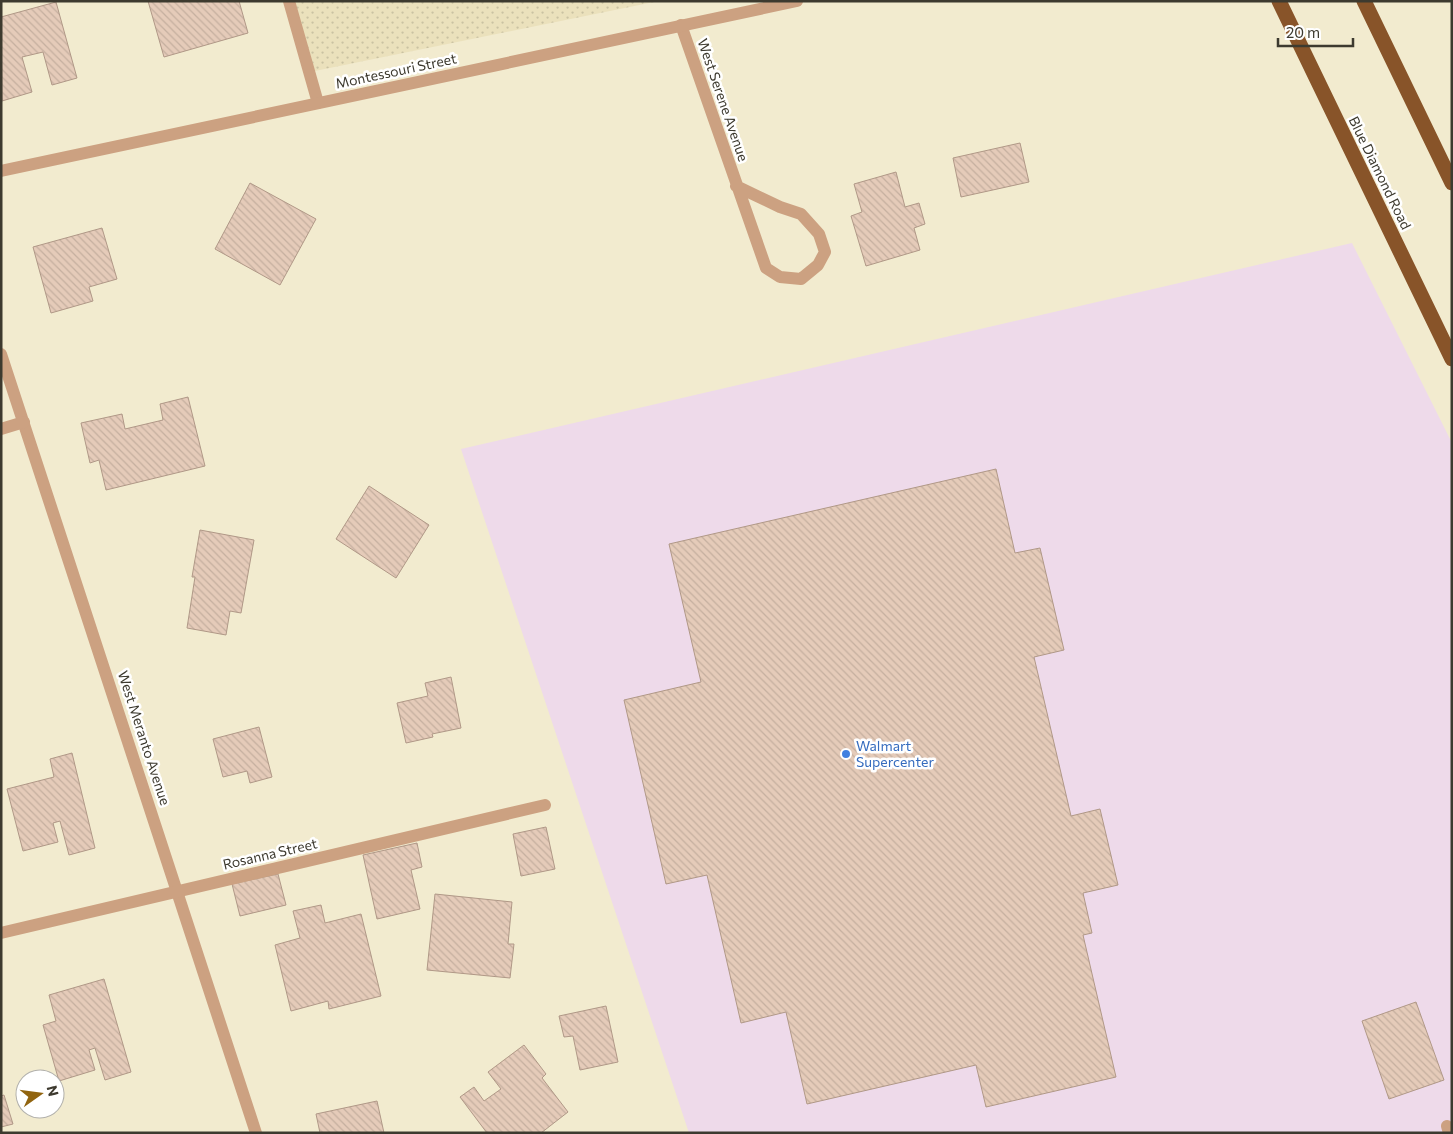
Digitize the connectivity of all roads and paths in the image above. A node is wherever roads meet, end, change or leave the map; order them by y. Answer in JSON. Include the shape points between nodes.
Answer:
{"nodes":[{"id":1,"x":797,"y":1,"type":"edge"},
{"id":2,"x":1279,"y":1,"type":"edge"},
{"id":3,"x":1364,"y":1,"type":"edge"},
{"id":4,"x":290,"y":2,"type":"edge"},
{"id":5,"x":681,"y":25,"type":"junction"},
{"id":6,"x":318,"y":103,"type":"junction"},
{"id":7,"x":1,"y":172,"type":"edge"},
{"id":8,"x":1452,"y":183,"type":"edge"},
{"id":9,"x":736,"y":186,"type":"junction"},
{"id":10,"x":1,"y":354,"type":"edge"},
{"id":11,"x":1452,"y":359,"type":"edge"},
{"id":12,"x":24,"y":422,"type":"junction"},
{"id":13,"x":1,"y":429,"type":"edge"},
{"id":14,"x":545,"y":804,"type":"dead end"},
{"id":15,"x":178,"y":891,"type":"junction"},
{"id":16,"x":1,"y":933,"type":"edge"},
{"id":17,"x":256,"y":1133,"type":"edge"}],
"edges":[{"from":1,"to":5,"type":"street","name":"Montessouri Street"},
{"from":2,"to":11,"type":"highway","name":"Blue Diamond Road"},
{"from":3,"to":8,"type":"highway"},
{"from":4,"to":6,"type":"street"},
{"from":5,"to":6,"type":"street","name":"Montessouri Street"},
{"from":5,"to":9,"type":"street","name":"West Serene Avenue"},
{"from":6,"to":7,"type":"street","name":"Montessouri Street"},
{"from":9,"to":9,"type":"street","name":"West Serene Avenue","via":[[801,214],[819,234],[824,252],[818,265],[801,279],[780,276],[766,268]]},
{"from":10,"to":12,"type":"street","name":"West Meranto Avenue"},
{"from":12,"to":13,"type":"street"},
{"from":12,"to":15,"type":"street","name":"West Meranto Avenue"},
{"from":14,"to":15,"type":"street","name":"Rosanna Street"},
{"from":15,"to":16,"type":"street","name":"Rosanna Street"},
{"from":15,"to":17,"type":"street","name":"West Meranto Avenue"}]}
